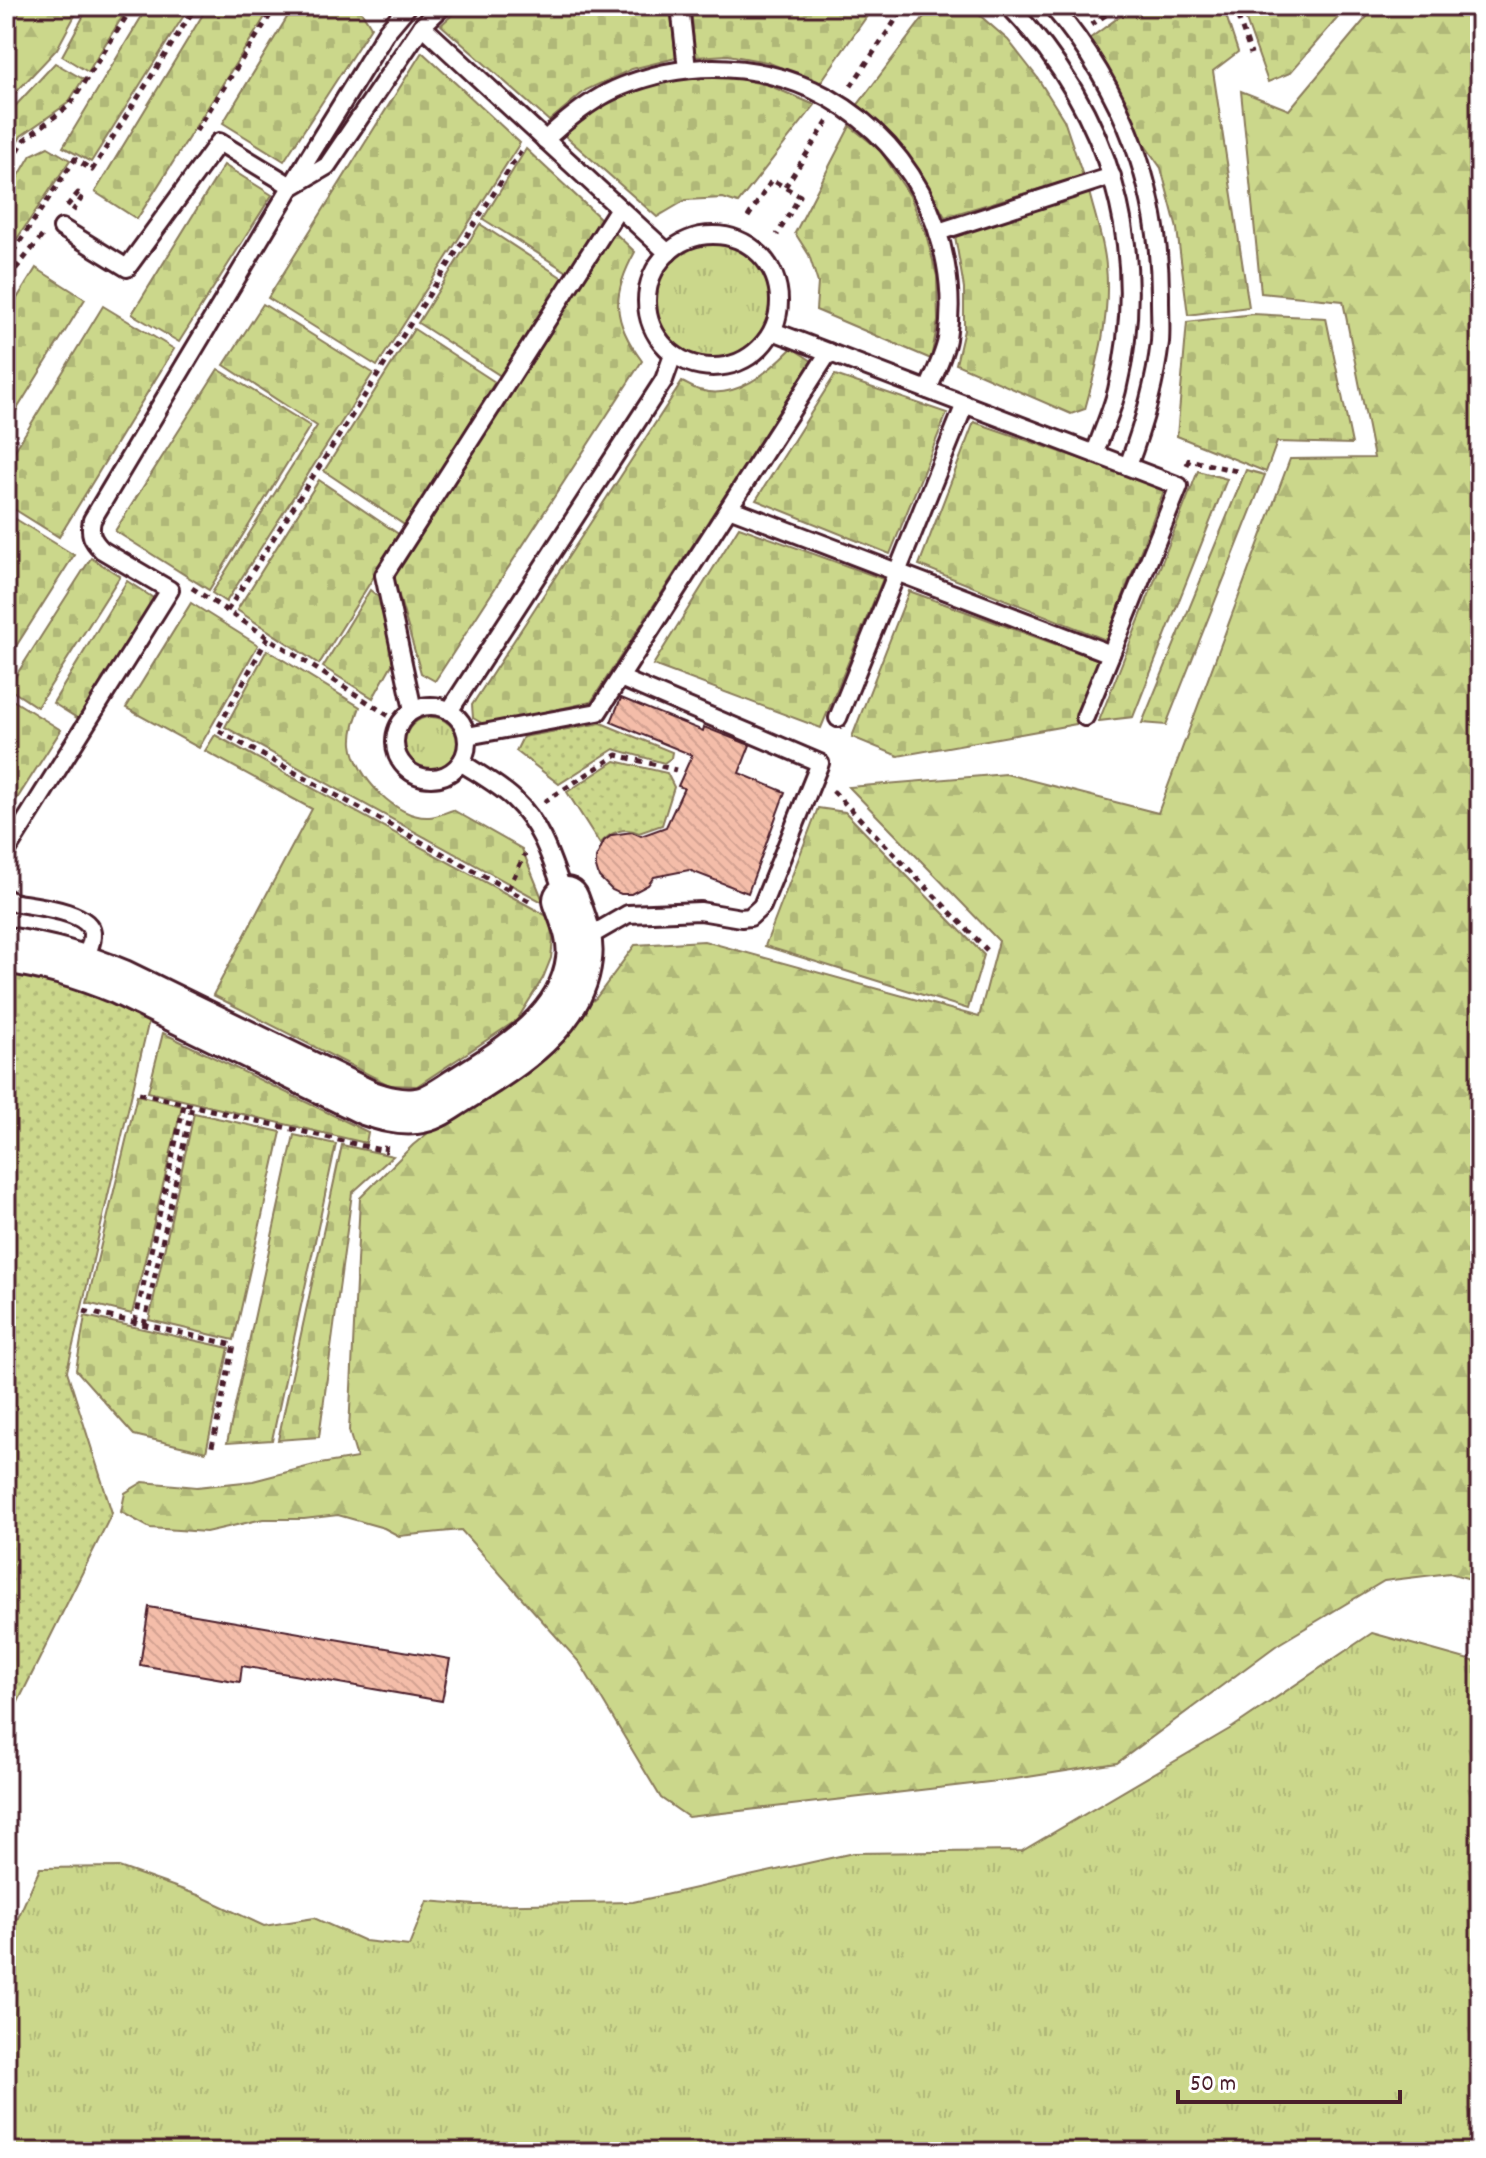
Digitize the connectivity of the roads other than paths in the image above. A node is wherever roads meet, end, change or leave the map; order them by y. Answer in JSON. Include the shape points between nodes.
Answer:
{"nodes":[{"id":1,"x":408,"y":6,"type":"edge"},
{"id":2,"x":443,"y":6,"type":"edge"},
{"id":3,"x":680,"y":6,"type":"edge"},
{"id":4,"x":1009,"y":6,"type":"edge"},
{"id":5,"x":1052,"y":6,"type":"edge"},
{"id":6,"x":422,"y":26,"type":"junction"},
{"id":7,"x":687,"y":69,"type":"junction"},
{"id":8,"x":540,"y":135,"type":"junction"},
{"id":9,"x":1112,"y":176,"type":"junction"},
{"id":10,"x":291,"y":186,"type":"junction"},
{"id":11,"x":619,"y":208,"type":"junction"},
{"id":12,"x":62,"y":228,"type":"dead end"},
{"id":13,"x":938,"y":232,"type":"junction"},
{"id":14,"x":668,"y":253,"type":"junction"},
{"id":15,"x":773,"y":331,"type":"junction"},
{"id":16,"x":829,"y":352,"type":"junction"},
{"id":17,"x":673,"y":355,"type":"junction"},
{"id":18,"x":928,"y":390,"type":"junction"},
{"id":19,"x":965,"y":404,"type":"junction"},
{"id":20,"x":1095,"y":453,"type":"junction"},
{"id":21,"x":1128,"y":466,"type":"junction"},
{"id":22,"x":729,"y":508,"type":"junction"},
{"id":23,"x":897,"y":572,"type":"junction"},
{"id":24,"x":1111,"y":654,"type":"junction"},
{"id":25,"x":620,"y":678,"type":"junction"},
{"id":26,"x":413,"y":710,"type":"junction"},
{"id":27,"x":450,"y":710,"type":"junction"},
{"id":28,"x":1085,"y":717,"type":"dead end"},
{"id":29,"x":838,"y":718,"type":"dead end"},
{"id":30,"x":467,"y":736,"type":"junction"},
{"id":31,"x":462,"y":763,"type":"junction"},
{"id":32,"x":6,"y":852,"type":"edge"},
{"id":33,"x":6,"y":898,"type":"edge"},
{"id":34,"x":574,"y":923,"type":"junction"},
{"id":35,"x":6,"y":950,"type":"edge"},
{"id":36,"x":82,"y":966,"type":"junction"}],
"edges":[{"from":1,"to":10,"type":"lane"},
{"from":2,"to":6,"type":"lane"},
{"from":3,"to":7,"type":"lane"},
{"from":4,"to":9,"type":"lane","via":[[1067,77]]},
{"from":5,"to":21,"type":"lane","via":[[1077,35],[1119,107],[1147,181],[1160,260],[1160,340],[1145,419]]},
{"from":6,"to":8,"type":"lane"},
{"from":6,"to":10,"type":"lane","via":[[327,166]]},
{"from":7,"to":8,"type":"lane","via":[[604,94]]},
{"from":7,"to":13,"type":"lane","via":[[773,75],[840,103],[884,140],[911,174]]},
{"from":8,"to":11,"type":"lane"},
{"from":9,"to":13,"type":"lane"},
{"from":9,"to":20,"type":"lane","via":[[1129,284],[1126,338],[1116,392]]},
{"from":10,"to":12,"type":"lane","via":[[219,142],[127,268]]},
{"from":10,"to":32,"type":"lane","via":[[92,520],[90,531],[102,550],[170,590]]},
{"from":11,"to":14,"type":"lane"},
{"from":11,"to":26,"type":"lane","via":[[384,575]]},
{"from":13,"to":18,"type":"lane","via":[[950,298],[947,341]]},
{"from":14,"to":15,"type":"lane","via":[[697,237],[714,235],[746,243],[770,266],[777,281]]},
{"from":14,"to":17,"type":"lane","via":[[656,267],[647,305],[650,324]]},
{"from":15,"to":16,"type":"lane"},
{"from":15,"to":17,"type":"lane","via":[[752,356],[721,368]]},
{"from":16,"to":18,"type":"lane"},
{"from":16,"to":22,"type":"lane"},
{"from":17,"to":27,"type":"lane","via":[[664,380]]},
{"from":18,"to":19,"type":"lane"},
{"from":19,"to":20,"type":"lane"},
{"from":19,"to":23,"type":"lane"},
{"from":20,"to":21,"type":"lane"},
{"from":21,"to":24,"type":"lane","via":[[1179,486]]},
{"from":22,"to":23,"type":"lane"},
{"from":22,"to":25,"type":"lane"},
{"from":23,"to":24,"type":"lane"},
{"from":23,"to":29,"type":"lane"},
{"from":24,"to":28,"type":"lane"},
{"from":25,"to":30,"type":"lane","via":[[598,712]]},
{"from":25,"to":34,"type":"lane","via":[[820,763],[762,906],[750,917],[700,911]]},
{"from":26,"to":27,"type":"lane","via":[[431,705]]},
{"from":26,"to":31,"type":"lane","via":[[400,723],[394,741],[399,760],[411,773],[429,779],[448,775]]},
{"from":27,"to":30,"type":"lane"},
{"from":30,"to":31,"type":"lane"},
{"from":31,"to":34,"type":"lane","via":[[513,798],[538,829]]},
{"from":33,"to":36,"type":"lane","via":[[79,916],[88,923],[92,934]]},
{"from":34,"to":36,"type":"street","via":[[579,960],[549,1022],[501,1064],[418,1111],[368,1103]]},
{"from":35,"to":36,"type":"street"}]}
